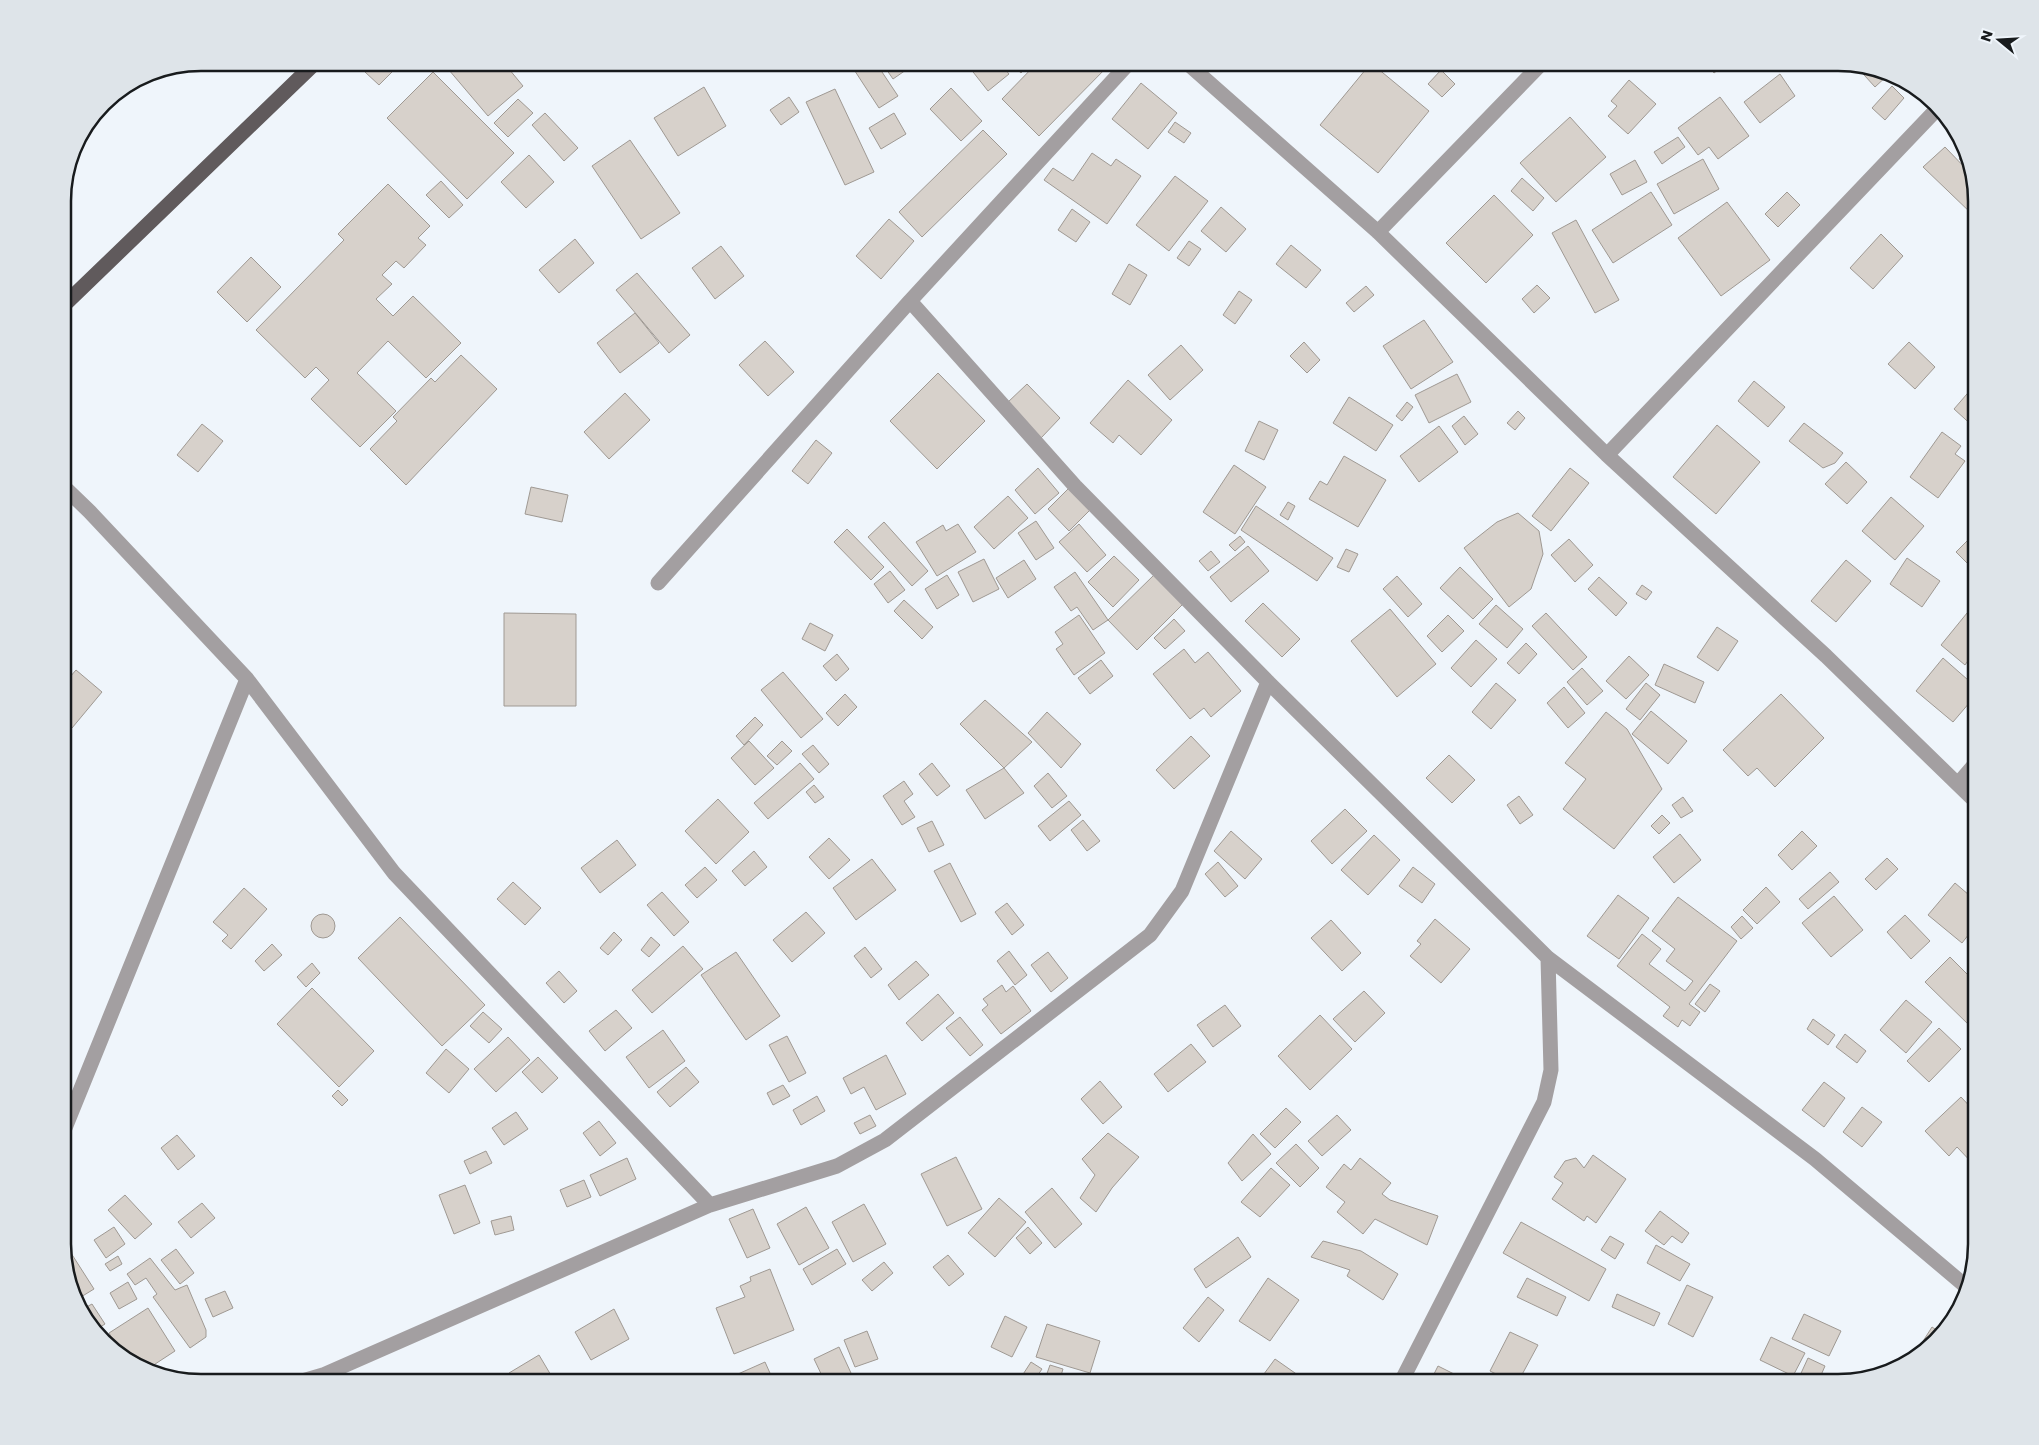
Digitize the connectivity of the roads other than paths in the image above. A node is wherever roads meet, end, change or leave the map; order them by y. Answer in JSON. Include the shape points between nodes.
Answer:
{"nodes":[{"id":1,"x":306,"y":71,"type":"edge"},
{"id":2,"x":1121,"y":71,"type":"edge"},
{"id":3,"x":1197,"y":71,"type":"edge"},
{"id":4,"x":1533,"y":71,"type":"edge"},
{"id":5,"x":1932,"y":113,"type":"edge"},
{"id":6,"x":1378,"y":232,"type":"junction"},
{"id":7,"x":72,"y":297,"type":"edge"},
{"id":8,"x":910,"y":301,"type":"junction"},
{"id":9,"x":1607,"y":455,"type":"junction"},
{"id":10,"x":72,"y":495,"type":"edge"},
{"id":11,"x":72,"y":505,"type":"edge"},
{"id":12,"x":90,"y":512,"type":"junction"},
{"id":13,"x":658,"y":583,"type":"dead end"},
{"id":14,"x":247,"y":679,"type":"junction"},
{"id":15,"x":1268,"y":682,"type":"junction"},
{"id":16,"x":1968,"y":772,"type":"edge"},
{"id":17,"x":1958,"y":784,"type":"junction"},
{"id":18,"x":1968,"y":794,"type":"edge"},
{"id":19,"x":1548,"y":958,"type":"junction"},
{"id":20,"x":72,"y":1110,"type":"edge"},
{"id":21,"x":710,"y":1205,"type":"junction"},
{"id":22,"x":1962,"y":1283,"type":"edge"},
{"id":23,"x":337,"y":1374,"type":"edge"},
{"id":24,"x":1406,"y":1374,"type":"edge"}],
"edges":[{"from":1,"to":7,"type":"main road"},
{"from":2,"to":8,"type":"street"},
{"from":3,"to":6,"type":"street"},
{"from":4,"to":6,"type":"street"},
{"from":5,"to":9,"type":"street"},
{"from":6,"to":9,"type":"street"},
{"from":8,"to":13,"type":"street"},
{"from":8,"to":15,"type":"street","via":[[1075,486]]},
{"from":9,"to":17,"type":"street","via":[[1719,556]]},
{"from":10,"to":12,"type":"street"},
{"from":11,"to":12,"type":"street"},
{"from":12,"to":14,"type":"street"},
{"from":14,"to":20,"type":"street"},
{"from":14,"to":21,"type":"street","via":[[394,873]]},
{"from":15,"to":19,"type":"street"},
{"from":15,"to":21,"type":"street","via":[[1182,891],[1150,935],[885,1140],[837,1166]]},
{"from":16,"to":17,"type":"street"},
{"from":17,"to":18,"type":"street"},
{"from":19,"to":22,"type":"street","via":[[1815,1160]]},
{"from":19,"to":24,"type":"street","via":[[1551,1070],[1544,1102]]},
{"from":21,"to":23,"type":"street"}]}
